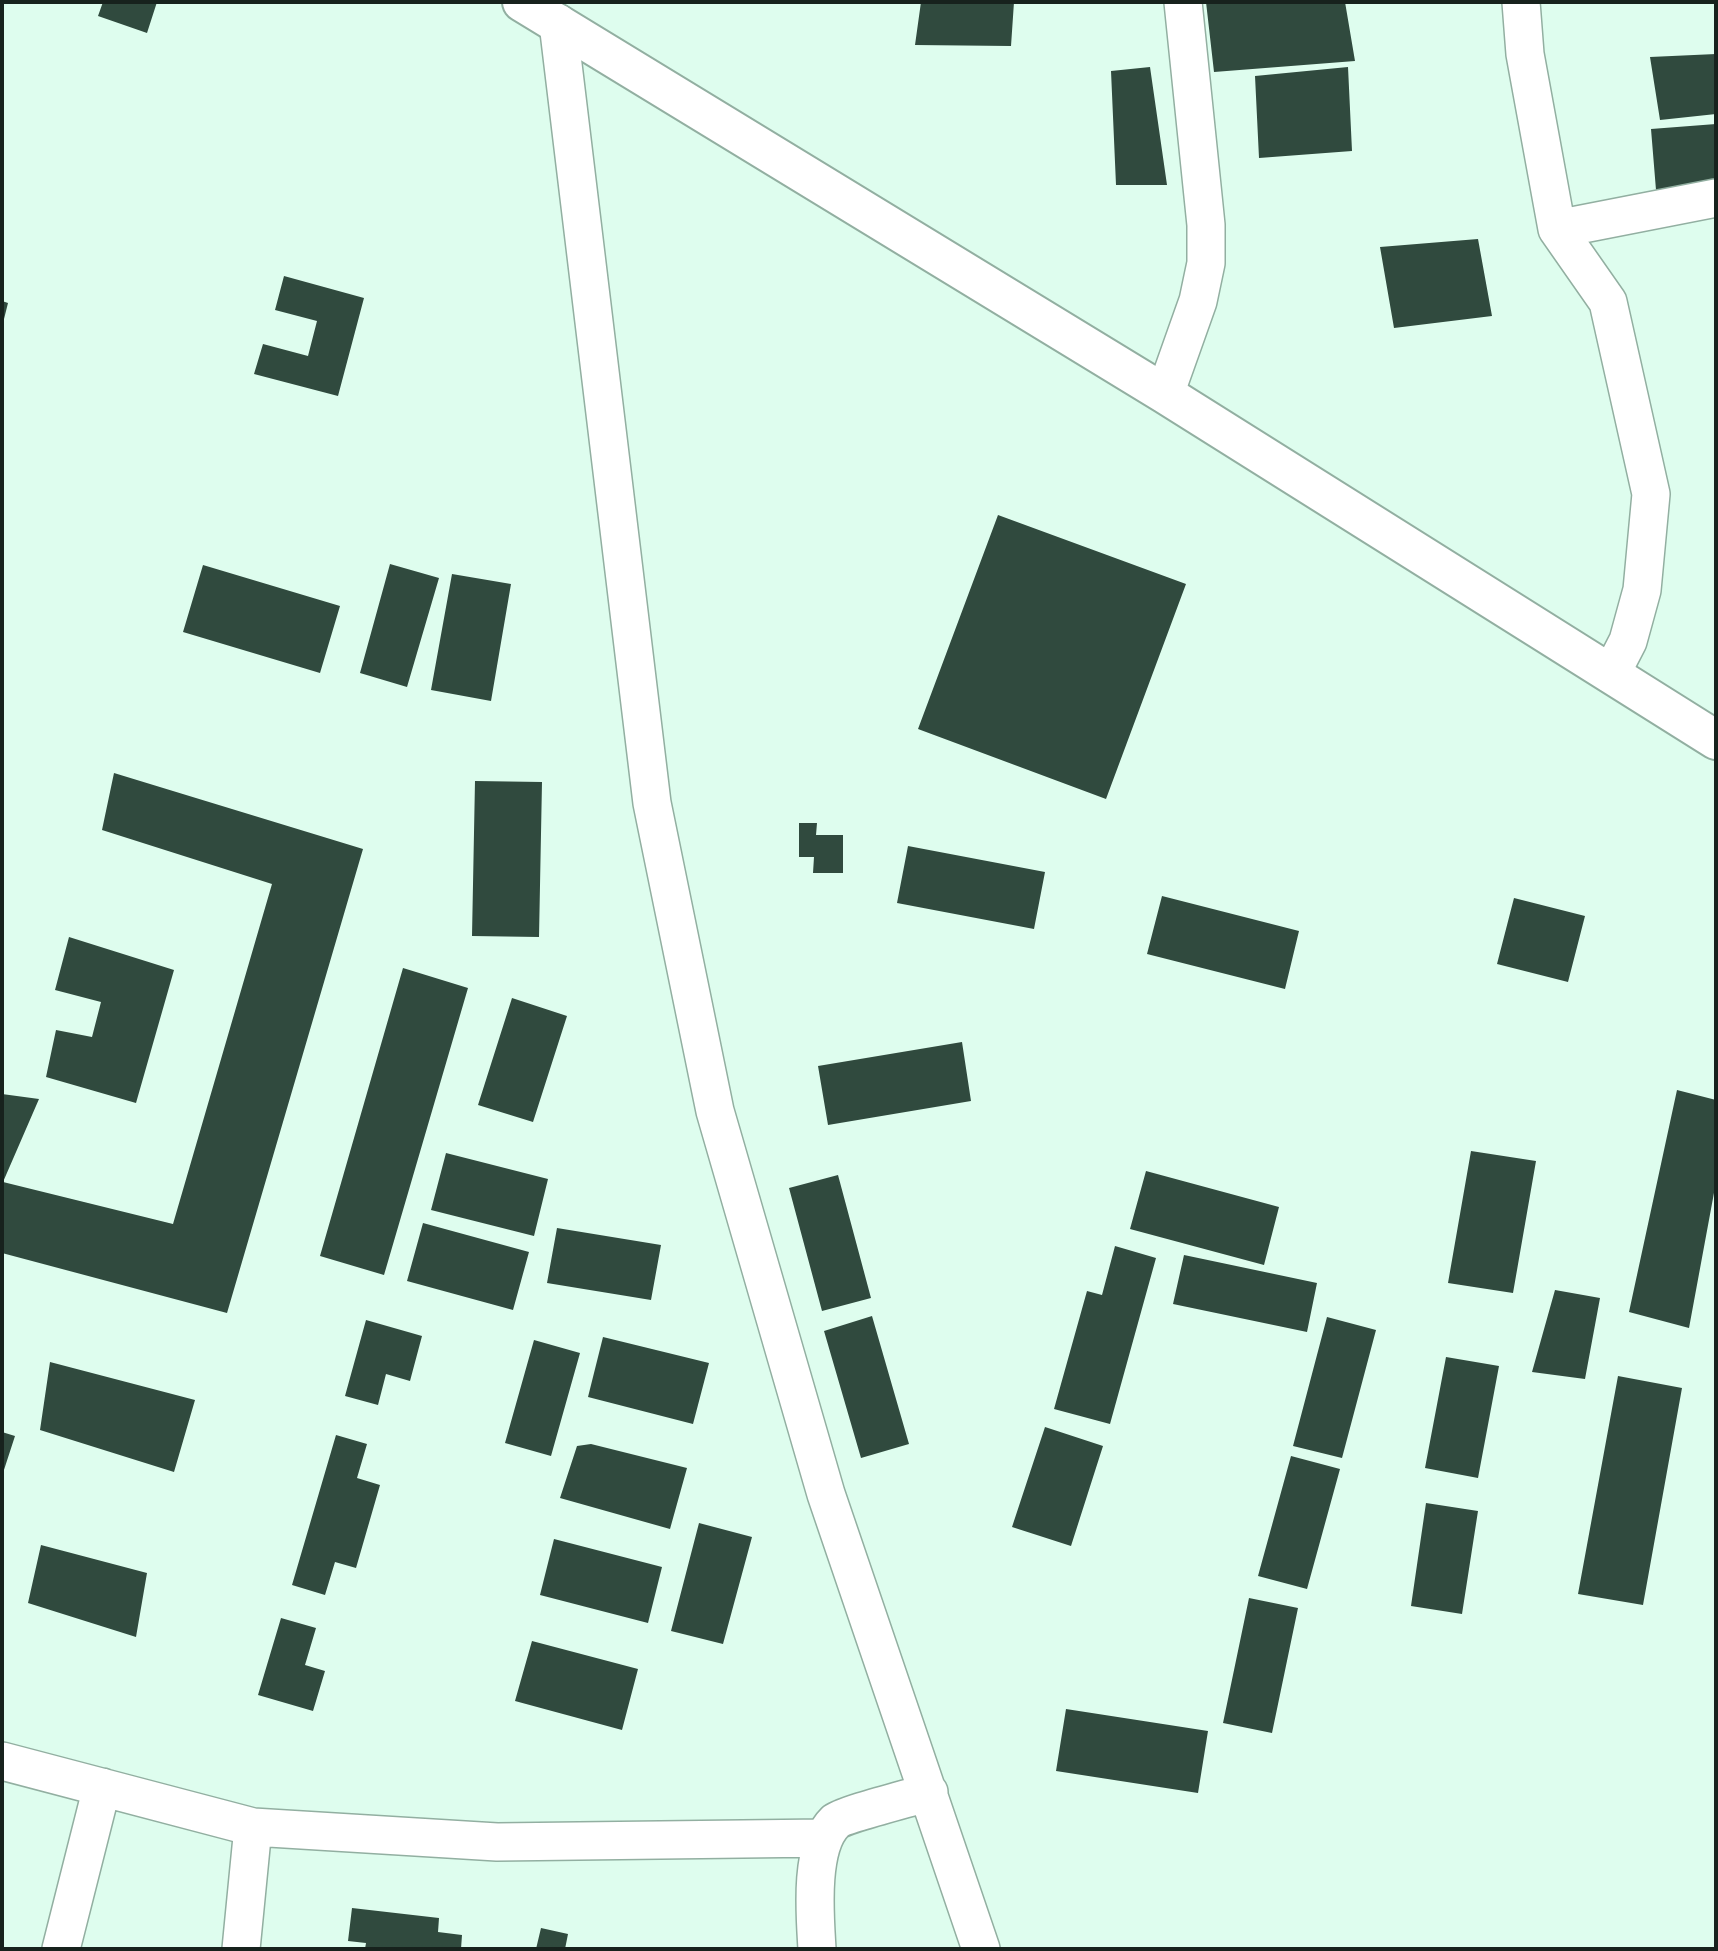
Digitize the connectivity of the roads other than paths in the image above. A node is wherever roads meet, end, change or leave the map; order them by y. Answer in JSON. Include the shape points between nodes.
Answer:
{"nodes":[{"id":1,"x":522,"y":2,"type":"edge"},
{"id":2,"x":1183,"y":2,"type":"edge"},
{"id":3,"x":1521,"y":2,"type":"edge"},
{"id":4,"x":558,"y":23,"type":"junction"},
{"id":5,"x":1716,"y":198,"type":"edge"},
{"id":6,"x":1558,"y":229,"type":"junction"},
{"id":7,"x":1165,"y":394,"type":"junction"},
{"id":8,"x":1611,"y":674,"type":"junction"},
{"id":9,"x":1716,"y":740,"type":"edge"},
{"id":10,"x":2,"y":1761,"type":"edge"},
{"id":11,"x":102,"y":1787,"type":"junction"},
{"id":12,"x":929,"y":1793,"type":"junction"},
{"id":13,"x":253,"y":1827,"type":"junction"},
{"id":14,"x":824,"y":1838,"type":"junction"},
{"id":15,"x":61,"y":1949,"type":"edge"},
{"id":16,"x":242,"y":1949,"type":"edge"},
{"id":17,"x":817,"y":1949,"type":"edge"},
{"id":18,"x":981,"y":1949,"type":"edge"}],
"edges":[{"from":1,"to":4,"type":"street"},
{"from":2,"to":7,"type":"street","via":[[1206,263],[1198,301]]},
{"from":3,"to":6,"type":"street","via":[[1525,54]]},
{"from":4,"to":7,"type":"street"},
{"from":4,"to":12,"type":"street","via":[[652,803],[713,1098],[826,1494]]},
{"from":5,"to":6,"type":"street"},
{"from":6,"to":8,"type":"street","via":[[1608,302],[1651,494],[1642,590],[1628,641]]},
{"from":7,"to":8,"type":"street"},
{"from":8,"to":9,"type":"street"},
{"from":10,"to":11,"type":"street"},
{"from":11,"to":13,"type":"street"},
{"from":11,"to":15,"type":"street"},
{"from":12,"to":14,"type":"street","via":[[836,1821]]},
{"from":12,"to":18,"type":"street"},
{"from":13,"to":14,"type":"street","via":[[497,1842]]},
{"from":13,"to":16,"type":"street"},
{"from":14,"to":17,"type":"street","via":[[813,1892]]}]}
